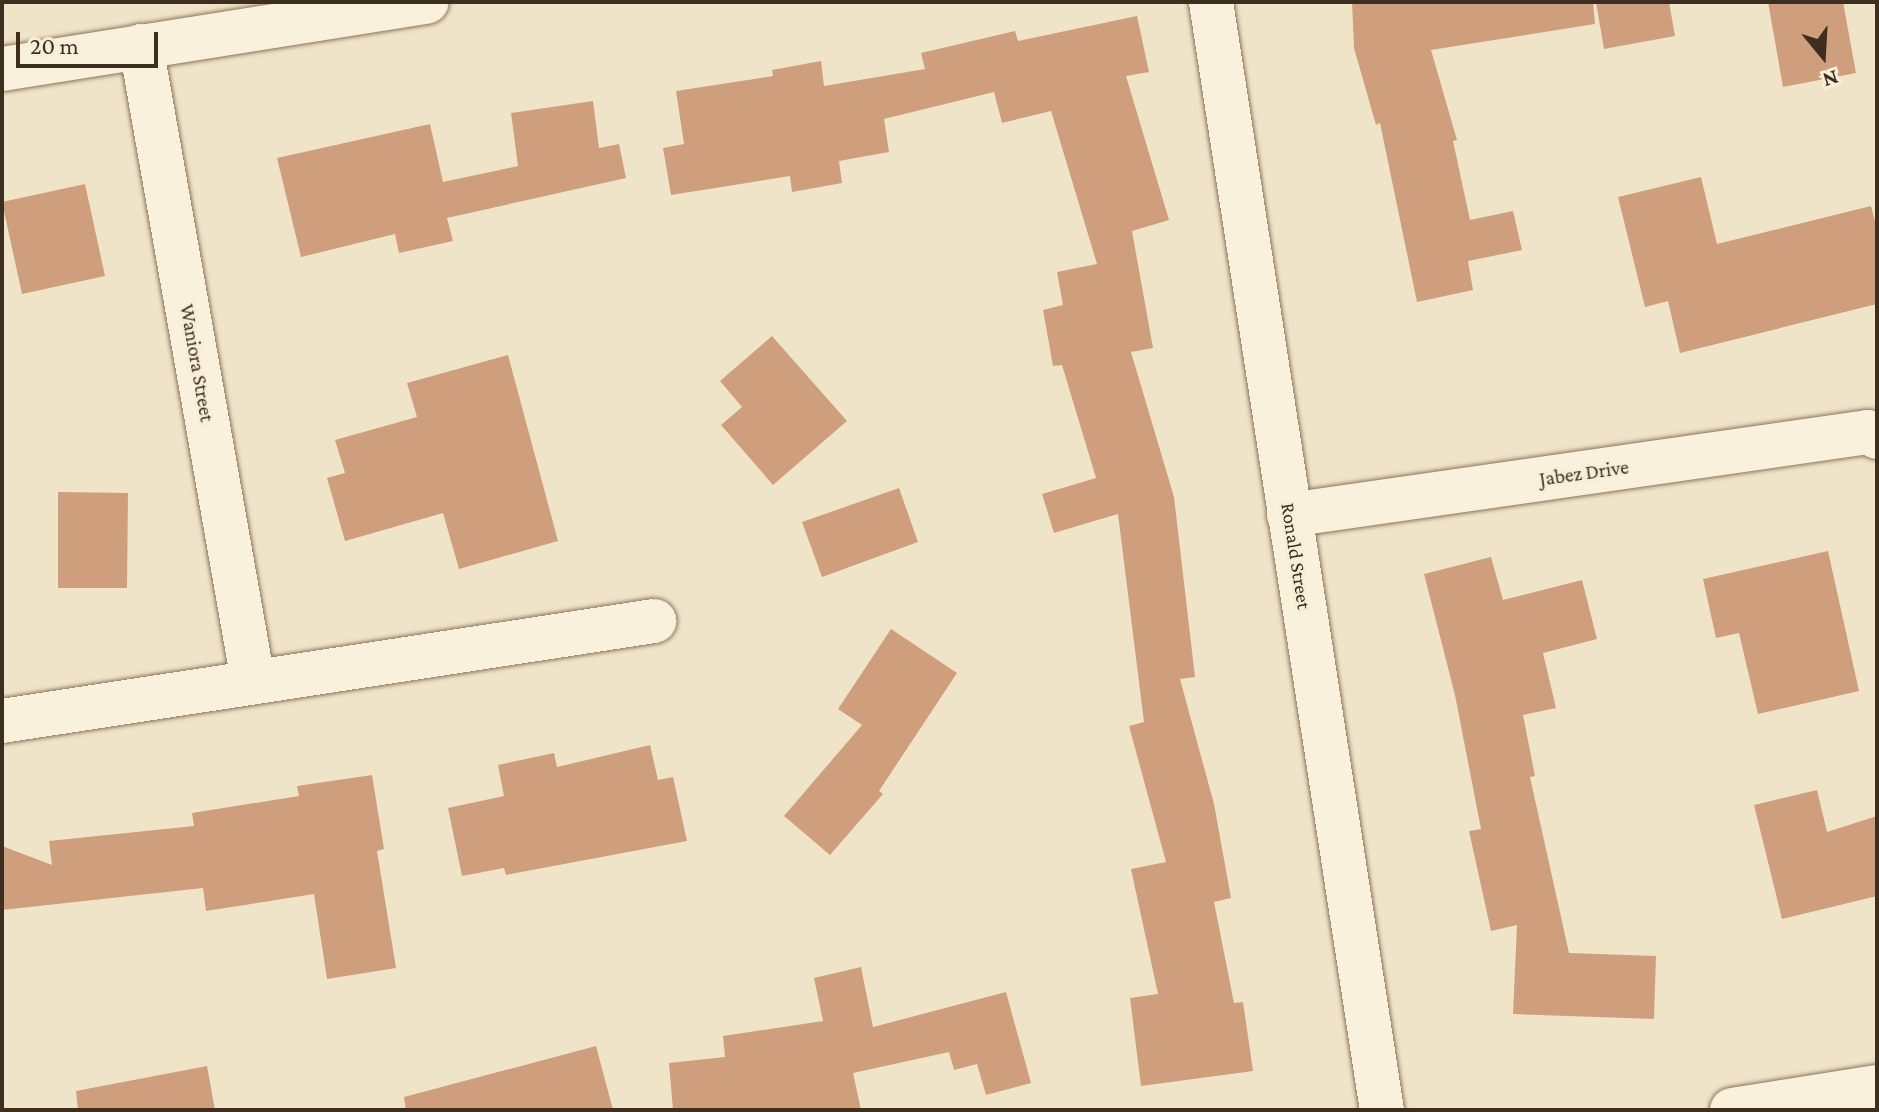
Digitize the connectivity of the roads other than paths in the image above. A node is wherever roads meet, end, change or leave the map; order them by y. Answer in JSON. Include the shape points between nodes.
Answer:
{"nodes":[{"id":1,"x":427,"y":2,"type":"edge"},
{"id":2,"x":1211,"y":2,"type":"edge"},
{"id":3,"x":141,"y":46,"type":"junction"},
{"id":4,"x":2,"y":69,"type":"edge"},
{"id":5,"x":1877,"y":437,"type":"edge"},
{"id":6,"x":1289,"y":515,"type":"junction"},
{"id":7,"x":654,"y":621,"type":"dead end"},
{"id":8,"x":253,"y":681,"type":"junction"},
{"id":9,"x":2,"y":721,"type":"edge"},
{"id":10,"x":1877,"y":1087,"type":"edge"},
{"id":11,"x":1382,"y":1110,"type":"edge"},
{"id":12,"x":1732,"y":1110,"type":"edge"}],
"edges":[{"from":1,"to":3,"type":"street"},
{"from":2,"to":6,"type":"street","name":"Ronald Street"},
{"from":3,"to":4,"type":"street"},
{"from":3,"to":8,"type":"street","name":"Waniora Street"},
{"from":5,"to":6,"type":"street","name":"Jabez Drive","via":[[1868,432]]},
{"from":6,"to":11,"type":"street","name":"Ronald Street"},
{"from":7,"to":8,"type":"street"},
{"from":8,"to":9,"type":"street"},
{"from":10,"to":12,"type":"street"}]}
